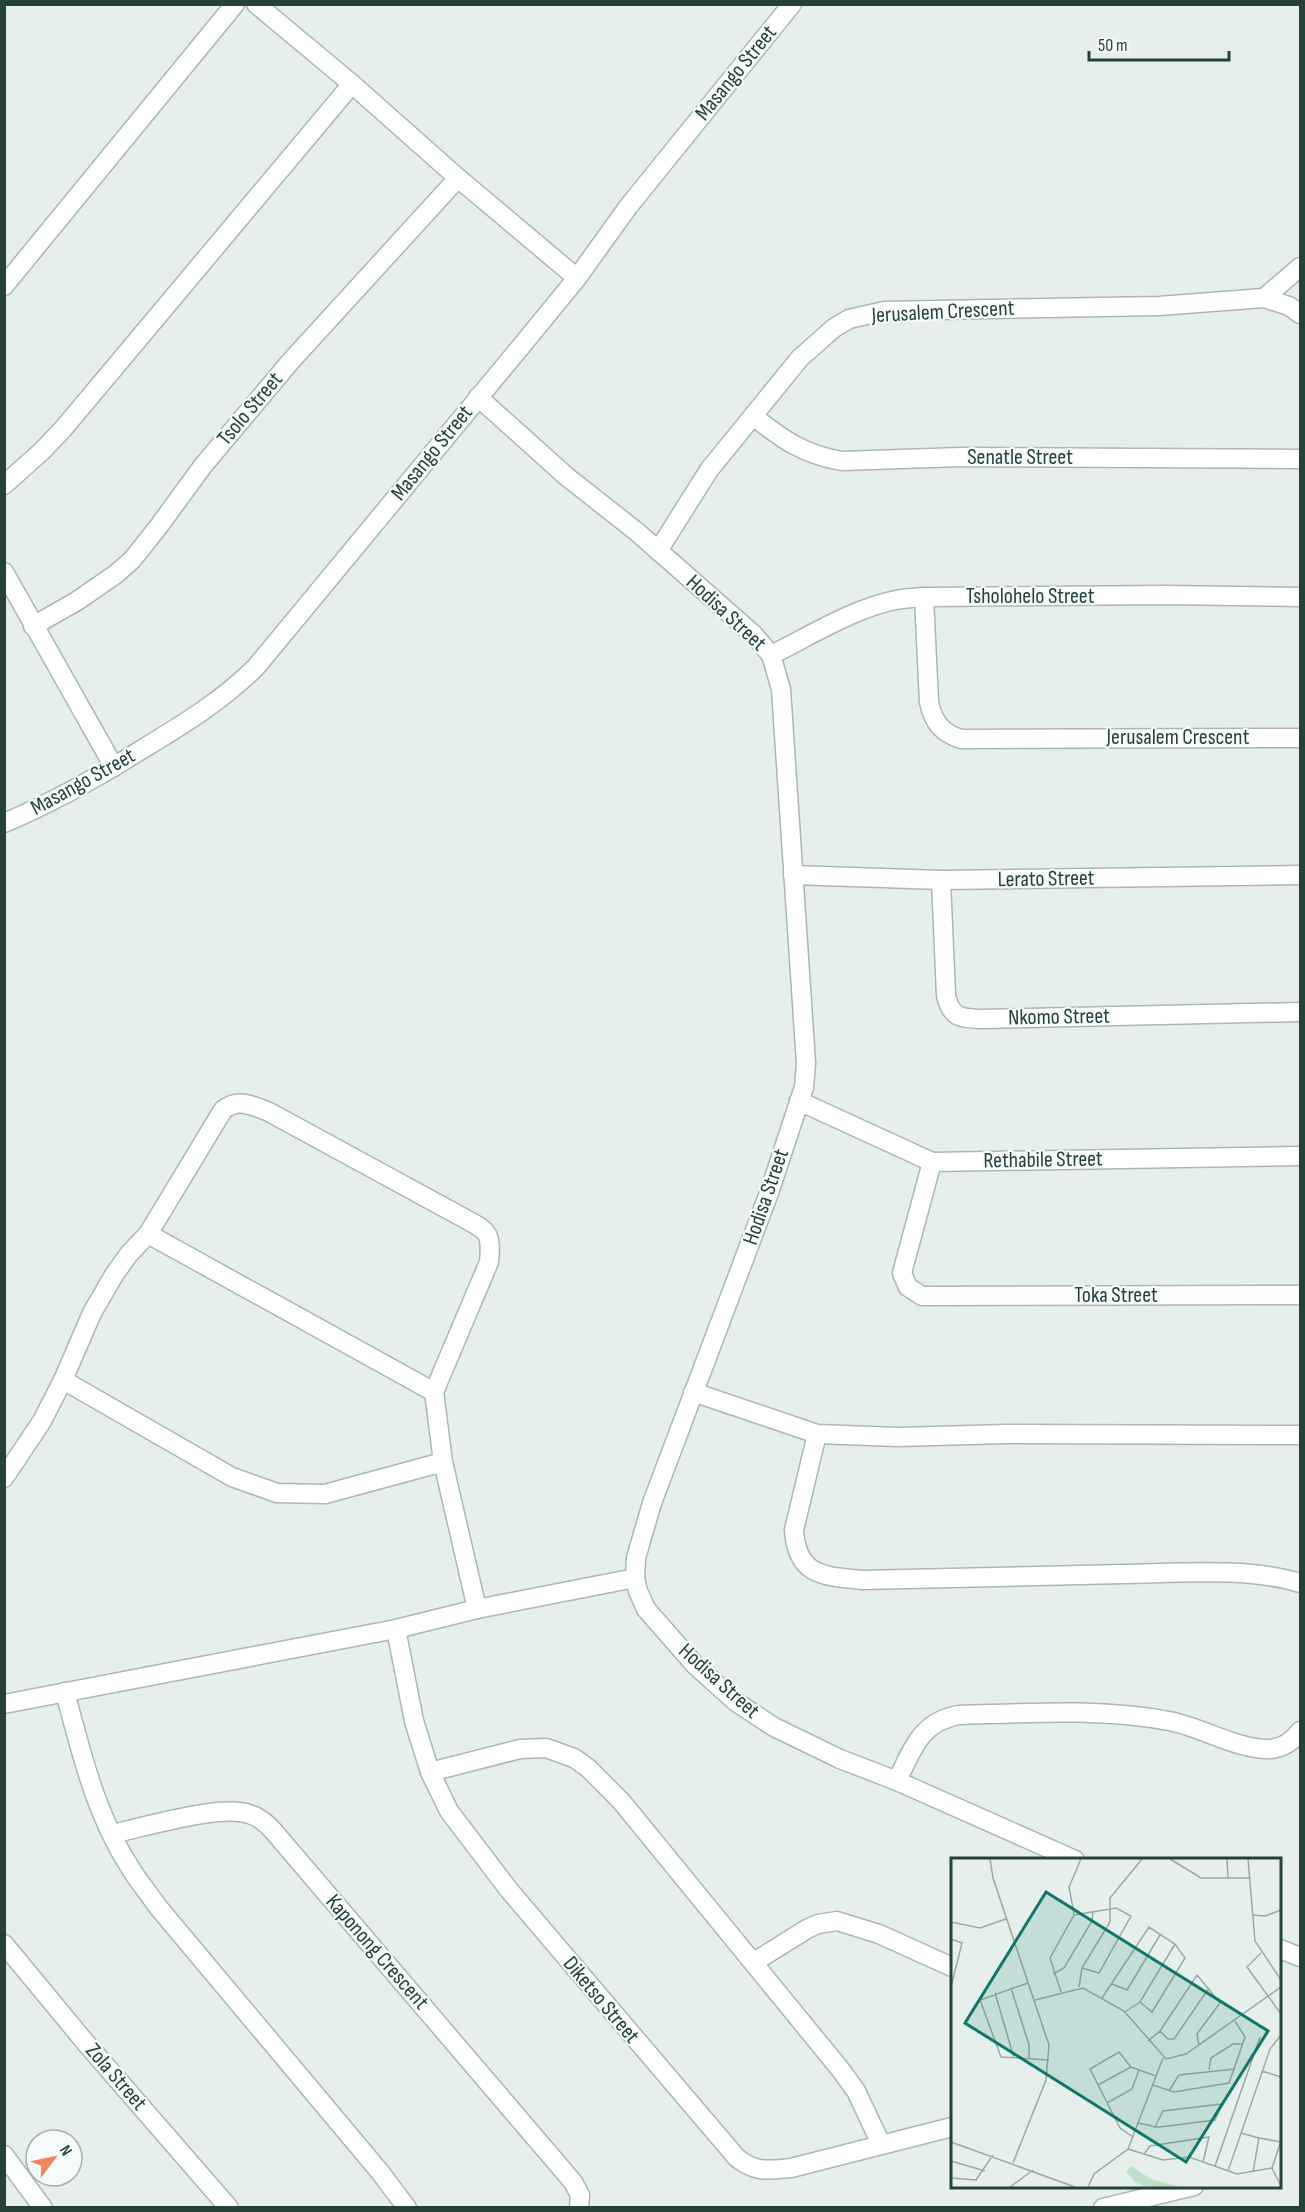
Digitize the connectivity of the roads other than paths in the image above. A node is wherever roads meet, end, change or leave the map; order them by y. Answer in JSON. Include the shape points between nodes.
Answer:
{"nodes":[{"id":1,"x":235,"y":4,"type":"edge"},
{"id":2,"x":256,"y":4,"type":"edge"},
{"id":3,"x":792,"y":4,"type":"edge"},
{"id":4,"x":352,"y":84,"type":"junction"},
{"id":5,"x":458,"y":178,"type":"junction"},
{"id":6,"x":1300,"y":267,"type":"edge"},
{"id":7,"x":577,"y":278,"type":"junction"},
{"id":8,"x":4,"y":286,"type":"edge"},
{"id":9,"x":1264,"y":298,"type":"junction"},
{"id":10,"x":1300,"y":314,"type":"edge"},
{"id":11,"x":478,"y":397,"type":"junction"},
{"id":12,"x":753,"y":416,"type":"junction"},
{"id":13,"x":1300,"y":459,"type":"edge"},
{"id":14,"x":4,"y":485,"type":"edge"},
{"id":15,"x":658,"y":551,"type":"junction"},
{"id":16,"x":4,"y":572,"type":"edge"},
{"id":17,"x":924,"y":597,"type":"junction"},
{"id":18,"x":1300,"y":597,"type":"edge"},
{"id":19,"x":33,"y":626,"type":"junction"},
{"id":20,"x":771,"y":655,"type":"junction"},
{"id":21,"x":1300,"y":738,"type":"edge"},
{"id":22,"x":114,"y":767,"type":"junction"},
{"id":23,"x":4,"y":823,"type":"edge"},
{"id":24,"x":792,"y":875,"type":"junction"},
{"id":25,"x":1300,"y":875,"type":"edge"},
{"id":26,"x":941,"y":880,"type":"junction"},
{"id":27,"x":1300,"y":1012,"type":"edge"},
{"id":28,"x":799,"y":1101,"type":"junction"},
{"id":29,"x":1300,"y":1156,"type":"edge"},
{"id":30,"x":932,"y":1162,"type":"junction"},
{"id":31,"x":148,"y":1234,"type":"junction"},
{"id":32,"x":1300,"y":1295,"type":"edge"},
{"id":33,"x":63,"y":1380,"type":"junction"},
{"id":34,"x":434,"y":1392,"type":"junction"},
{"id":35,"x":693,"y":1392,"type":"junction"},
{"id":36,"x":817,"y":1434,"type":"junction"},
{"id":37,"x":1300,"y":1435,"type":"edge"},
{"id":38,"x":443,"y":1462,"type":"junction"},
{"id":39,"x":4,"y":1478,"type":"edge"},
{"id":40,"x":635,"y":1578,"type":"junction"},
{"id":41,"x":1300,"y":1583,"type":"edge"},
{"id":42,"x":477,"y":1609,"type":"junction"},
{"id":43,"x":396,"y":1629,"type":"junction"},
{"id":44,"x":65,"y":1692,"type":"junction"},
{"id":45,"x":4,"y":1704,"type":"edge"},
{"id":46,"x":1300,"y":1731,"type":"edge"},
{"id":47,"x":430,"y":1772,"type":"junction"},
{"id":48,"x":897,"y":1781,"type":"junction"},
{"id":49,"x":112,"y":1834,"type":"junction"},
{"id":50,"x":1070,"y":1858,"type":"edge"},
{"id":51,"x":4,"y":1944,"type":"edge"},
{"id":52,"x":1281,"y":1948,"type":"edge"},
{"id":53,"x":1300,"y":1957,"type":"edge"},
{"id":54,"x":754,"y":1962,"type":"junction"},
{"id":55,"x":951,"y":1967,"type":"edge"},
{"id":56,"x":951,"y":2127,"type":"edge"},
{"id":57,"x":881,"y":2144,"type":"junction"},
{"id":58,"x":4,"y":2155,"type":"edge"},
{"id":59,"x":1190,"y":2188,"type":"edge"},
{"id":60,"x":43,"y":2208,"type":"edge"},
{"id":61,"x":229,"y":2208,"type":"edge"},
{"id":62,"x":407,"y":2208,"type":"edge"},
{"id":63,"x":579,"y":2208,"type":"edge"},
{"id":64,"x":1103,"y":2208,"type":"edge"}],
"edges":[{"from":1,"to":8,"type":"street"},
{"from":2,"to":4,"type":"street"},
{"from":3,"to":7,"type":"street","name":"Masango Street","via":[[628,207]]},
{"from":4,"to":5,"type":"street"},
{"from":4,"to":14,"type":"street","via":[[63,429]]},
{"from":5,"to":7,"type":"street"},
{"from":5,"to":19,"type":"street","name":"Tsolo Street","via":[[290,362],[202,467],[132,560],[77,601]]},
{"from":6,"to":9,"type":"street"},
{"from":7,"to":11,"type":"street","name":"Masango Street"},
{"from":9,"to":10,"type":"street","name":"Jerusalem Crescent"},
{"from":9,"to":12,"type":"street","name":"Jerusalem Crescent","via":[[1159,306],[884,311],[859,316],[834,328],[800,358]]},
{"from":11,"to":15,"type":"street","name":"Hodisa Street","via":[[566,477]]},
{"from":11,"to":22,"type":"street","name":"Masango Street","via":[[256,667],[217,702]]},
{"from":12,"to":13,"type":"street","name":"Senatle Street","via":[[807,453],[842,460]]},
{"from":12,"to":15,"type":"street","name":"Jerusalem Crescent","via":[[709,470]]},
{"from":15,"to":20,"type":"street","name":"Hodisa Street","via":[[753,634]]},
{"from":16,"to":19,"type":"street"},
{"from":17,"to":18,"type":"street","name":"Tsholohelo Street"},
{"from":17,"to":20,"type":"street","name":"Tsholohelo Street","via":[[870,608]]},
{"from":17,"to":21,"type":"street","name":"Jerusalem Crescent","via":[[929,702],[938,725],[951,736]]},
{"from":19,"to":22,"type":"street"},
{"from":20,"to":24,"type":"street","name":"Hodisa Street","via":[[781,690]]},
{"from":22,"to":23,"type":"street","name":"Masango Street"},
{"from":24,"to":26,"type":"street","name":"Lerato Street"},
{"from":24,"to":28,"type":"street","name":"Hodisa Street","via":[[806,1064]]},
{"from":25,"to":26,"type":"street","name":"Lerato Street"},
{"from":26,"to":27,"type":"street","name":"Nkomo Street","via":[[946,995],[948,1006],[958,1016],[981,1019]]},
{"from":28,"to":30,"type":"street","name":"Rethabile Street"},
{"from":28,"to":35,"type":"street","name":"Hodisa Street"},
{"from":29,"to":30,"type":"street","name":"Rethabile Street"},
{"from":30,"to":32,"type":"street","name":"Toka Street","via":[[902,1273],[915,1293],[932,1297]]},
{"from":31,"to":33,"type":"street","via":[[129,1254],[92,1313]]},
{"from":31,"to":34,"type":"street"},
{"from":31,"to":34,"type":"street","via":[[223,1110],[234,1103],[269,1112],[460,1216],[487,1234],[491,1243],[489,1262]]},
{"from":33,"to":38,"type":"street","via":[[232,1477],[277,1493],[325,1494]]},
{"from":33,"to":39,"type":"street","via":[[42,1421]]},
{"from":34,"to":38,"type":"street"},
{"from":35,"to":36,"type":"street"},
{"from":35,"to":40,"type":"street","name":"Hodisa Street","via":[[652,1503],[636,1558]]},
{"from":36,"to":37,"type":"street"},
{"from":36,"to":41,"type":"street","via":[[795,1542],[803,1560],[823,1576],[862,1580],[1239,1574]]},
{"from":38,"to":42,"type":"street"},
{"from":40,"to":42,"type":"street"},
{"from":40,"to":48,"type":"street","name":"Hodisa Street","via":[[646,1609],[695,1665],[736,1702],[783,1732]]},
{"from":42,"to":43,"type":"street"},
{"from":43,"to":44,"type":"street"},
{"from":43,"to":47,"type":"street","name":"Diketso Street","via":[[414,1721]]},
{"from":44,"to":45,"type":"street"},
{"from":44,"to":49,"type":"street","via":[[87,1773]]},
{"from":46,"to":48,"type":"street","via":[[1282,1747],[1260,1749],[1198,1728],[1132,1716],[1069,1712],[959,1714],[945,1717],[921,1735]]},
{"from":47,"to":54,"type":"street","via":[[520,1749],[546,1748],[574,1758],[621,1801]]},
{"from":47,"to":57,"type":"street","name":"Diketso Street","via":[[449,1811],[509,1890],[736,2158],[766,2171]]},
{"from":48,"to":50,"type":"street","name":"Hodisa Street"},
{"from":49,"to":62,"type":"street","via":[[158,1907]]},
{"from":49,"to":63,"type":"street","name":"Kaponong Crescent","via":[[229,1811],[262,1819],[573,2182],[580,2196]]},
{"from":51,"to":61,"type":"street","name":"Zola Street"},
{"from":52,"to":53,"type":"street"},
{"from":54,"to":55,"type":"street","via":[[807,1929],[837,1921],[879,1934]]},
{"from":54,"to":57,"type":"street","via":[[856,2091]]},
{"from":56,"to":57,"type":"street","name":"Diketso Street"},
{"from":58,"to":60,"type":"street"},
{"from":59,"to":64,"type":"street"}]}
